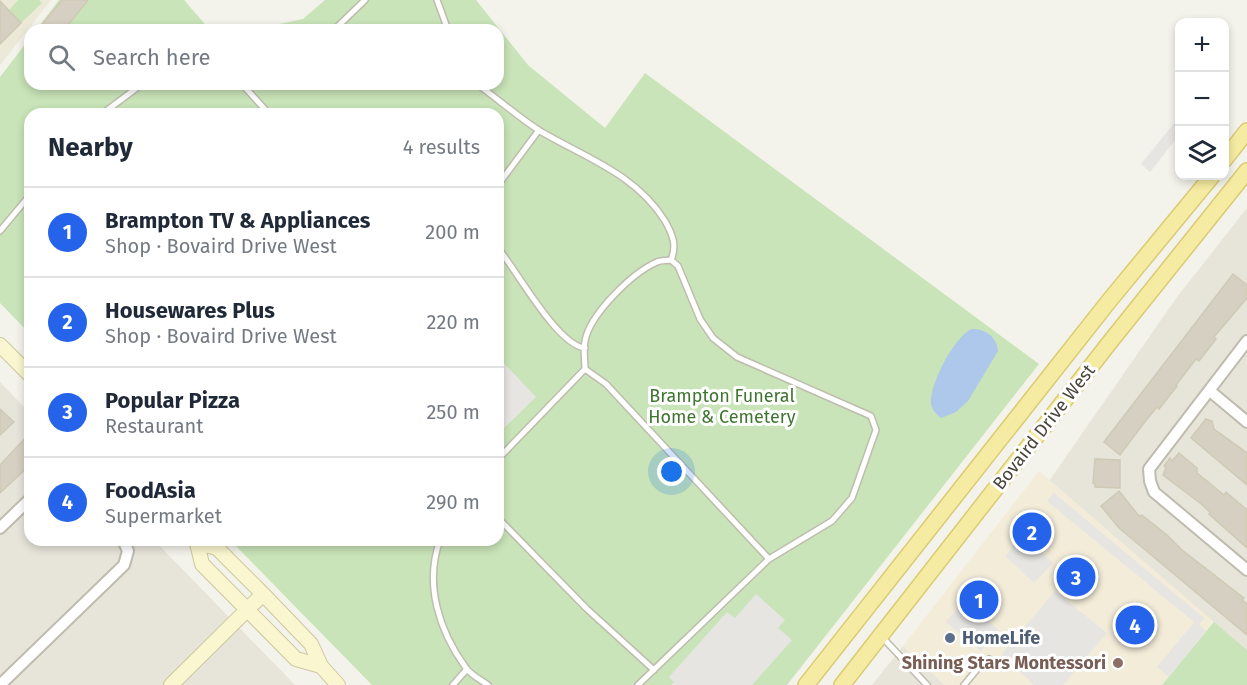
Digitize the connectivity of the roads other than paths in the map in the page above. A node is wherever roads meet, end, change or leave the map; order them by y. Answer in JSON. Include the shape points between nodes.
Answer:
{"nodes":[{"id":1,"x":364,"y":0,"type":"edge"},
{"id":2,"x":437,"y":0,"type":"edge"},
{"id":3,"x":340,"y":24,"type":"edge"},
{"id":4,"x":446,"y":24,"type":"edge"},
{"id":5,"x":134,"y":90,"type":"edge"},
{"id":6,"x":247,"y":90,"type":"edge"},
{"id":7,"x":485,"y":90,"type":"edge"},
{"id":8,"x":111,"y":108,"type":"edge"},
{"id":9,"x":264,"y":108,"type":"edge"},
{"id":10,"x":539,"y":130,"type":"junction"},
{"id":11,"x":1247,"y":131,"type":"edge"},
{"id":12,"x":1229,"y":154,"type":"edge"},
{"id":13,"x":1247,"y":171,"type":"edge"},
{"id":14,"x":504,"y":176,"type":"edge"},
{"id":15,"x":1209,"y":180,"type":"edge"},
{"id":16,"x":24,"y":202,"type":"edge"},
{"id":17,"x":0,"y":231,"type":"edge"},
{"id":18,"x":504,"y":256,"type":"edge"},
{"id":19,"x":671,"y":260,"type":"junction"},
{"id":20,"x":1247,"y":341,"type":"edge"},
{"id":21,"x":0,"y":345,"type":"edge"},
{"id":22,"x":585,"y":348,"type":"junction"},
{"id":23,"x":24,"y":369,"type":"edge"},
{"id":24,"x":585,"y":369,"type":"junction"},
{"id":25,"x":1210,"y":391,"type":"junction"},
{"id":26,"x":1247,"y":423,"type":"edge"},
{"id":27,"x":504,"y":453,"type":"edge"},
{"id":28,"x":24,"y":505,"type":"edge"},
{"id":29,"x":504,"y":524,"type":"edge"},
{"id":30,"x":0,"y":528,"type":"edge"},
{"id":31,"x":126,"y":546,"type":"edge"},
{"id":32,"x":197,"y":546,"type":"edge"},
{"id":33,"x":211,"y":546,"type":"edge"},
{"id":34,"x":439,"y":546,"type":"edge"},
{"id":35,"x":769,"y":559,"type":"junction"},
{"id":36,"x":1247,"y":570,"type":"edge"},
{"id":37,"x":263,"y":594,"type":"junction"},
{"id":38,"x":248,"y":610,"type":"junction"},
{"id":39,"x":880,"y":636,"type":"junction"},
{"id":40,"x":989,"y":659,"type":"dead end"},
{"id":41,"x":321,"y":666,"type":"junction"},
{"id":42,"x":467,"y":669,"type":"junction"},
{"id":43,"x":654,"y":670,"type":"junction"},
{"id":44,"x":0,"y":685,"type":"edge"},
{"id":45,"x":171,"y":685,"type":"edge"},
{"id":46,"x":338,"y":685,"type":"edge"},
{"id":47,"x":453,"y":685,"type":"edge"},
{"id":48,"x":488,"y":685,"type":"edge"},
{"id":49,"x":638,"y":685,"type":"edge"},
{"id":50,"x":807,"y":685,"type":"edge"},
{"id":51,"x":843,"y":685,"type":"edge"},
{"id":52,"x":927,"y":685,"type":"edge"},
{"id":53,"x":964,"y":685,"type":"edge"}],
"edges":[{"from":1,"to":3,"type":"lane"},
{"from":2,"to":4,"type":"lane"},
{"from":5,"to":8,"type":"lane"},
{"from":6,"to":9,"type":"lane"},
{"from":7,"to":10,"type":"lane"},
{"from":10,"to":14,"type":"lane"},
{"from":10,"to":19,"type":"lane","via":[[644,193],[673,236]]},
{"from":11,"to":12,"type":"main road"},
{"from":13,"to":39,"type":"main road","name":"Bovaird Drive West"},
{"from":15,"to":50,"type":"main road","name":"Bovaird Drive West"},
{"from":16,"to":17,"type":"lane"},
{"from":18,"to":22,"type":"lane","via":[[546,315],[573,345]]},
{"from":19,"to":22,"type":"lane","via":[[659,261],[623,286],[593,322]]},
{"from":19,"to":35,"type":"lane","via":[[678,266],[700,319],[713,338],[737,357],[871,416],[876,430],[852,498],[832,521]]},
{"from":20,"to":25,"type":"street"},
{"from":21,"to":23,"type":"main road"},
{"from":22,"to":24,"type":"lane"},
{"from":24,"to":27,"type":"lane"},
{"from":24,"to":35,"type":"lane","via":[[606,384]]},
{"from":25,"to":26,"type":"street"},
{"from":25,"to":36,"type":"street","via":[[1149,469],[1150,482],[1154,492]]},
{"from":28,"to":30,"type":"street"},
{"from":29,"to":43,"type":"lane"},
{"from":31,"to":44,"type":"street","via":[[124,565]]},
{"from":32,"to":38,"type":"main road","via":[[202,564]]},
{"from":33,"to":37,"type":"main road"},
{"from":34,"to":42,"type":"lane","via":[[433,588],[436,609]]},
{"from":35,"to":43,"type":"lane"},
{"from":37,"to":38,"type":"main road"},
{"from":37,"to":41,"type":"main road","via":[[311,644]]},
{"from":38,"to":41,"type":"main road","via":[[296,659]]},
{"from":38,"to":45,"type":"main road"},
{"from":39,"to":51,"type":"main road","name":"Bovaird Drive West"},
{"from":39,"to":52,"type":"lane"},
{"from":40,"to":53,"type":"lane"},
{"from":41,"to":46,"type":"main road"},
{"from":42,"to":47,"type":"lane"},
{"from":42,"to":48,"type":"lane"},
{"from":43,"to":49,"type":"lane"}]}
